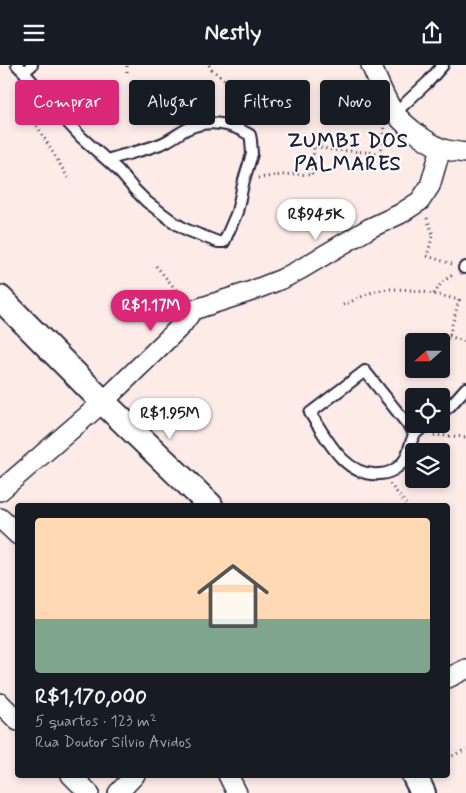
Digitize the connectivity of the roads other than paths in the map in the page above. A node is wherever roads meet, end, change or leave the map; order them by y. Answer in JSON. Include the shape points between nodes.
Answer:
{"nodes":[{"id":1,"x":371,"y":65,"type":"edge"},
{"id":2,"x":443,"y":65,"type":"edge"},
{"id":3,"x":24,"y":67,"type":"edge"},
{"id":4,"x":395,"y":113,"type":"junction"},
{"id":5,"x":442,"y":148,"type":"junction"},
{"id":6,"x":466,"y":153,"type":"edge"},
{"id":7,"x":107,"y":159,"type":"junction"},
{"id":8,"x":0,"y":298,"type":"edge"},
{"id":9,"x":466,"y":388,"type":"edge"},
{"id":10,"x":102,"y":402,"type":"junction"},
{"id":11,"x":450,"y":406,"type":"edge"},
{"id":12,"x":415,"y":434,"type":"joint"},
{"id":13,"x":0,"y":491,"type":"edge"},
{"id":14,"x":208,"y":503,"type":"edge"},
{"id":15,"x":0,"y":518,"type":"edge"},
{"id":16,"x":15,"y":532,"type":"edge"},
{"id":17,"x":466,"y":669,"type":"edge"},
{"id":18,"x":450,"y":677,"type":"edge"},
{"id":19,"x":0,"y":703,"type":"edge"},
{"id":20,"x":15,"y":718,"type":"edge"},
{"id":21,"x":74,"y":778,"type":"edge"},
{"id":22,"x":132,"y":778,"type":"edge"},
{"id":23,"x":230,"y":778,"type":"edge"},
{"id":24,"x":416,"y":778,"type":"edge"},
{"id":25,"x":89,"y":793,"type":"edge"},
{"id":26,"x":118,"y":793,"type":"edge"},
{"id":27,"x":237,"y":793,"type":"edge"},
{"id":28,"x":423,"y":793,"type":"edge"}],
"edges":[{"from":1,"to":4,"type":"street"},
{"from":2,"to":4,"type":"lane"},
{"from":3,"to":7,"type":"lane","via":[[44,96],[81,137]]},
{"from":4,"to":5,"type":"street","via":[[418,134]]},
{"from":5,"to":6,"type":"street"},
{"from":5,"to":10,"type":"street","via":[[430,186],[412,207],[282,279],[193,310],[182,325]]},
{"from":7,"to":7,"type":"lane","via":[[163,143],[196,125],[214,123],[236,127],[250,135],[252,155],[237,212],[224,242],[175,223],[147,202]]},
{"from":8,"to":10,"type":"street"},
{"from":9,"to":11,"type":"lane"},
{"from":10,"to":13,"type":"street"},
{"from":10,"to":14,"type":"street"},
{"from":12,"to":12,"type":"lane","via":[[365,371],[310,413],[341,459],[364,473],[381,474],[396,469],[408,455]]},
{"from":15,"to":16,"type":"street"},
{"from":17,"to":18,"type":"street"},
{"from":19,"to":20,"type":"street"},
{"from":21,"to":25,"type":"street"},
{"from":22,"to":26,"type":"street"},
{"from":23,"to":27,"type":"street"},
{"from":24,"to":28,"type":"street"}]}
